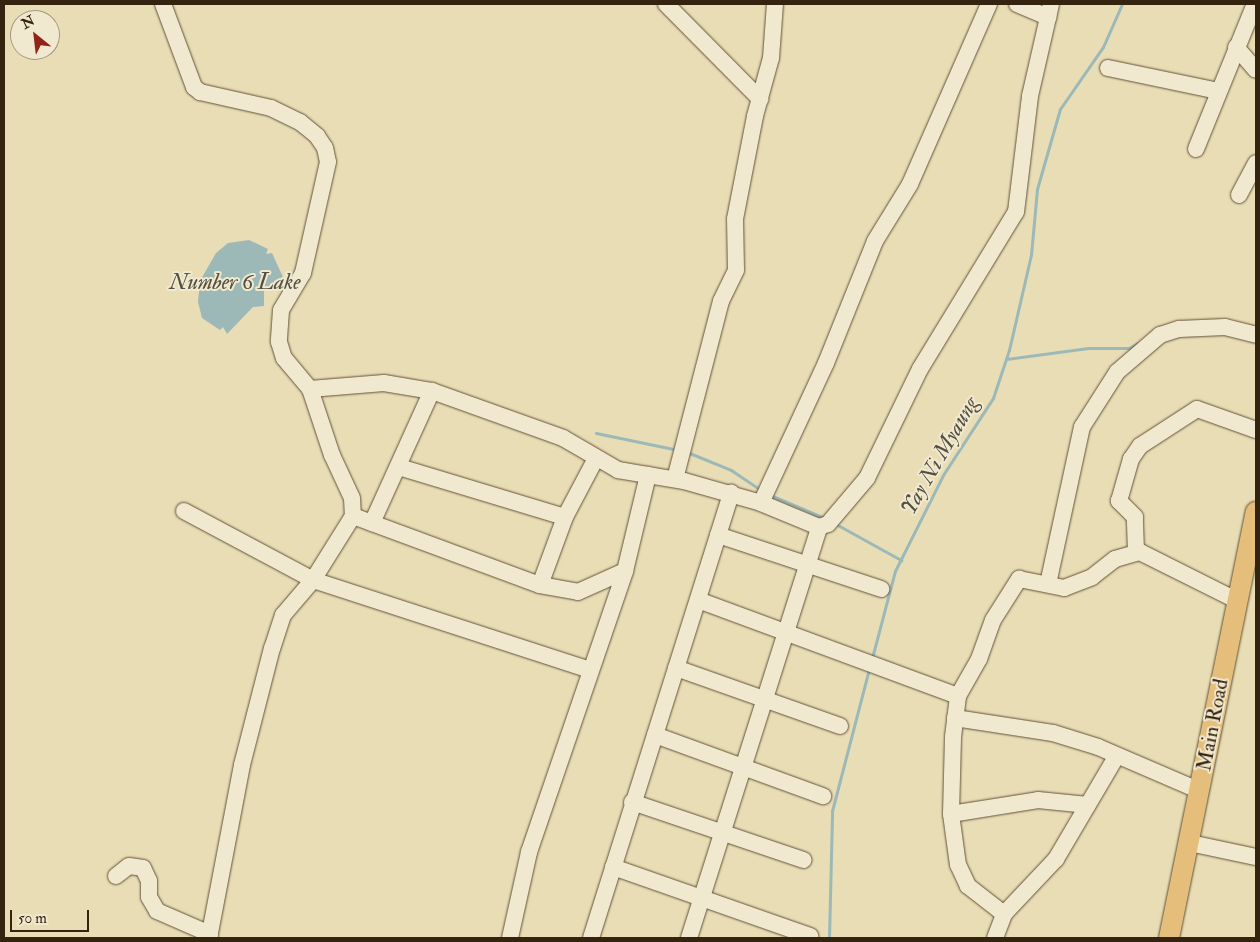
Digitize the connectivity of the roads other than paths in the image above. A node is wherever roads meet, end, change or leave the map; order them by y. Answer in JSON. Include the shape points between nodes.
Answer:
{"nodes":[{"id":1,"x":163,"y":4,"type":"edge"},
{"id":2,"x":666,"y":4,"type":"edge"},
{"id":3,"x":775,"y":4,"type":"edge"},
{"id":4,"x":989,"y":4,"type":"edge"},
{"id":5,"x":1017,"y":4,"type":"edge"},
{"id":6,"x":1255,"y":4,"type":"edge"},
{"id":7,"x":1050,"y":10,"type":"edge"},
{"id":8,"x":1236,"y":47,"type":"junction"},
{"id":9,"x":1108,"y":68,"type":"dead end"},
{"id":10,"x":1256,"y":70,"type":"edge"},
{"id":11,"x":1218,"y":91,"type":"junction"},
{"id":12,"x":760,"y":99,"type":"junction"},
{"id":13,"x":1196,"y":149,"type":"dead end"},
{"id":14,"x":1256,"y":163,"type":"edge"},
{"id":15,"x":1239,"y":195,"type":"dead end"},
{"id":16,"x":1256,"y":336,"type":"edge"},
{"id":17,"x":310,"y":389,"type":"junction"},
{"id":18,"x":432,"y":391,"type":"junction"},
{"id":19,"x":1256,"y":430,"type":"edge"},
{"id":20,"x":595,"y":460,"type":"junction"},
{"id":21,"x":399,"y":467,"type":"junction"},
{"id":22,"x":648,"y":476,"type":"junction"},
{"id":23,"x":675,"y":479,"type":"junction"},
{"id":24,"x":731,"y":493,"type":"junction"},
{"id":25,"x":761,"y":503,"type":"junction"},
{"id":26,"x":184,"y":511,"type":"dead end"},
{"id":27,"x":1256,"y":512,"type":"edge"},
{"id":28,"x":353,"y":516,"type":"junction"},
{"id":29,"x":564,"y":517,"type":"junction"},
{"id":30,"x":372,"y":523,"type":"junction"},
{"id":31,"x":819,"y":527,"type":"junction"},
{"id":32,"x":718,"y":535,"type":"junction"},
{"id":33,"x":1136,"y":552,"type":"junction"},
{"id":34,"x":806,"y":563,"type":"junction"},
{"id":35,"x":625,"y":571,"type":"junction"},
{"id":36,"x":312,"y":580,"type":"junction"},
{"id":37,"x":1048,"y":584,"type":"junction"},
{"id":38,"x":540,"y":585,"type":"junction"},
{"id":39,"x":882,"y":589,"type":"dead end"},
{"id":40,"x":698,"y":600,"type":"junction"},
{"id":41,"x":1236,"y":600,"type":"junction"},
{"id":42,"x":788,"y":633,"type":"junction"},
{"id":43,"x":676,"y":668,"type":"junction"},
{"id":44,"x":590,"y":670,"type":"junction"},
{"id":45,"x":958,"y":696,"type":"junction"},
{"id":46,"x":764,"y":698,"type":"junction"},
{"id":47,"x":956,"y":718,"type":"junction"},
{"id":48,"x":840,"y":726,"type":"dead end"},
{"id":49,"x":655,"y":735,"type":"junction"},
{"id":50,"x":1116,"y":757,"type":"junction"},
{"id":51,"x":743,"y":765,"type":"junction"},
{"id":52,"x":1200,"y":791,"type":"junction"},
{"id":53,"x":823,"y":796,"type":"dead end"},
{"id":54,"x":632,"y":802,"type":"junction"},
{"id":55,"x":1088,"y":805,"type":"junction"},
{"id":56,"x":951,"y":814,"type":"junction"},
{"id":57,"x":722,"y":832,"type":"junction"},
{"id":58,"x":1190,"y":843,"type":"junction"},
{"id":59,"x":1256,"y":857,"type":"edge"},
{"id":60,"x":803,"y":860,"type":"dead end"},
{"id":61,"x":613,"y":867,"type":"junction"},
{"id":62,"x":116,"y":876,"type":"dead end"},
{"id":63,"x":701,"y":899,"type":"junction"},
{"id":64,"x":1004,"y":914,"type":"junction"},
{"id":65,"x":210,"y":936,"type":"edge"},
{"id":66,"x":810,"y":936,"type":"dead end"},
{"id":67,"x":595,"y":937,"type":"edge"},
{"id":68,"x":510,"y":938,"type":"edge"},
{"id":69,"x":689,"y":938,"type":"edge"},
{"id":70,"x":995,"y":938,"type":"edge"},
{"id":71,"x":1169,"y":938,"type":"edge"}],
"edges":[{"from":1,"to":17,"type":"street","via":[[194,87],[200,92],[271,108],[300,122],[317,136],[325,148],[328,162],[303,273],[281,310],[278,324],[284,358]]},
{"from":2,"to":12,"type":"street"},
{"from":3,"to":12,"type":"street","via":[[771,58]]},
{"from":4,"to":25,"type":"street","via":[[910,184],[875,241],[826,363]]},
{"from":5,"to":7,"type":"street"},
{"from":6,"to":8,"type":"street"},
{"from":7,"to":31,"type":"street","via":[[1030,96],[1016,212],[920,369],[867,478],[836,519]]},
{"from":8,"to":10,"type":"street"},
{"from":8,"to":11,"type":"street"},
{"from":9,"to":11,"type":"street"},
{"from":11,"to":13,"type":"street"},
{"from":12,"to":23,"type":"street","via":[[735,218],[736,270],[721,301]]},
{"from":14,"to":15,"type":"street"},
{"from":16,"to":37,"type":"street","via":[[1226,327],[1179,329],[1160,335],[1117,372],[1082,427]]},
{"from":17,"to":18,"type":"street","via":[[384,383]]},
{"from":17,"to":28,"type":"street","via":[[332,455],[352,498]]},
{"from":18,"to":20,"type":"street","via":[[563,438]]},
{"from":18,"to":21,"type":"street"},
{"from":19,"to":33,"type":"street","via":[[1197,409],[1140,446],[1131,459],[1119,501],[1135,517]]},
{"from":20,"to":22,"type":"street","via":[[618,470]]},
{"from":20,"to":29,"type":"street"},
{"from":21,"to":29,"type":"street"},
{"from":21,"to":30,"type":"street"},
{"from":22,"to":23,"type":"street"},
{"from":22,"to":35,"type":"street"},
{"from":23,"to":24,"type":"street"},
{"from":24,"to":25,"type":"street"},
{"from":24,"to":32,"type":"street"},
{"from":25,"to":31,"type":"street"},
{"from":26,"to":36,"type":"street"},
{"from":27,"to":41,"type":"main road","name":"Main Road"},
{"from":28,"to":30,"type":"street"},
{"from":28,"to":36,"type":"street"},
{"from":29,"to":38,"type":"street"},
{"from":30,"to":38,"type":"street"},
{"from":31,"to":34,"type":"street"},
{"from":32,"to":34,"type":"street"},
{"from":32,"to":40,"type":"street"},
{"from":33,"to":37,"type":"street","via":[[1115,559],[1080,585],[1064,588]]},
{"from":33,"to":41,"type":"street"},
{"from":34,"to":39,"type":"street"},
{"from":34,"to":42,"type":"street"},
{"from":35,"to":38,"type":"street","via":[[578,592]]},
{"from":35,"to":44,"type":"street"},
{"from":36,"to":44,"type":"street"},
{"from":36,"to":65,"type":"street","via":[[283,615],[272,648],[242,765]]},
{"from":37,"to":45,"type":"street","via":[[1019,579],[993,620],[979,659]]},
{"from":40,"to":42,"type":"street"},
{"from":40,"to":43,"type":"street"},
{"from":41,"to":52,"type":"main road","name":"Main Road"},
{"from":42,"to":45,"type":"street"},
{"from":42,"to":46,"type":"street"},
{"from":43,"to":46,"type":"street"},
{"from":43,"to":49,"type":"street"},
{"from":44,"to":68,"type":"street","via":[[529,852]]},
{"from":45,"to":47,"type":"street"},
{"from":46,"to":48,"type":"street"},
{"from":46,"to":51,"type":"street"},
{"from":47,"to":50,"type":"street","via":[[1052,733]]},
{"from":47,"to":56,"type":"street"},
{"from":49,"to":51,"type":"street"},
{"from":49,"to":54,"type":"street"},
{"from":50,"to":52,"type":"street"},
{"from":50,"to":55,"type":"street"},
{"from":51,"to":53,"type":"street"},
{"from":51,"to":57,"type":"street"},
{"from":52,"to":58,"type":"main road","name":"Main Road"},
{"from":54,"to":57,"type":"street"},
{"from":54,"to":61,"type":"street"},
{"from":55,"to":56,"type":"street","via":[[1038,800]]},
{"from":55,"to":64,"type":"street","via":[[1056,859]]},
{"from":56,"to":64,"type":"street","via":[[962,875],[968,886]]},
{"from":57,"to":60,"type":"street"},
{"from":57,"to":63,"type":"street"},
{"from":58,"to":59,"type":"street"},
{"from":58,"to":71,"type":"main road","name":"Main Road"},
{"from":61,"to":63,"type":"street"},
{"from":61,"to":67,"type":"street"},
{"from":62,"to":65,"type":"street","via":[[129,866],[143,868],[149,881],[149,897],[157,911]]},
{"from":63,"to":66,"type":"street"},
{"from":63,"to":69,"type":"street"},
{"from":64,"to":70,"type":"street"}]}
